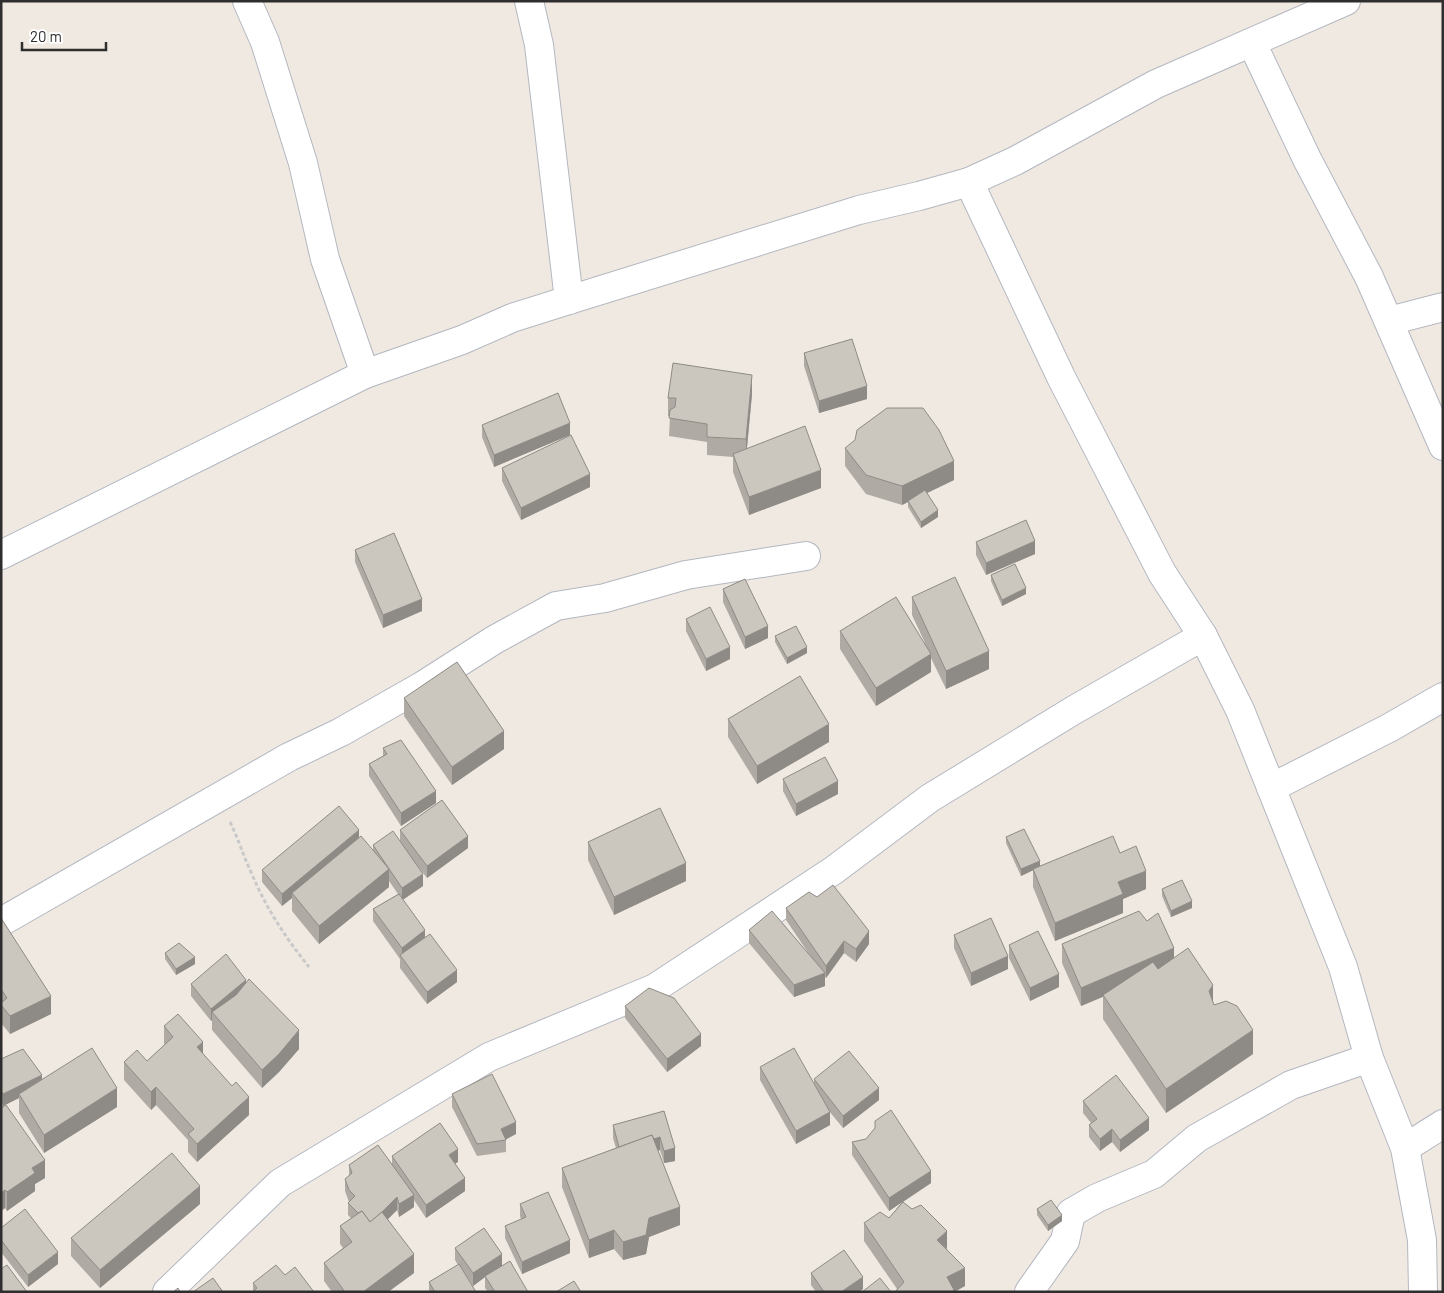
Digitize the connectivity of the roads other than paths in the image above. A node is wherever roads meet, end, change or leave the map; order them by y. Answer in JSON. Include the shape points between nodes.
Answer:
{"nodes":[{"id":1,"x":247,"y":1,"type":"edge"},
{"id":2,"x":529,"y":1,"type":"edge"},
{"id":3,"x":1332,"y":4,"type":"edge"},
{"id":4,"x":1252,"y":43,"type":"junction"},
{"id":5,"x":969,"y":182,"type":"junction"},
{"id":6,"x":569,"y":300,"type":"junction"},
{"id":7,"x":1443,"y":307,"type":"edge"},
{"id":8,"x":1389,"y":321,"type":"junction"},
{"id":9,"x":365,"y":374,"type":"junction"},
{"id":10,"x":1443,"y":446,"type":"edge"},
{"id":11,"x":1,"y":555,"type":"edge"},
{"id":12,"x":806,"y":556,"type":"dead end"},
{"id":13,"x":1203,"y":636,"type":"junction"},
{"id":14,"x":1443,"y":697,"type":"edge"},
{"id":15,"x":1271,"y":788,"type":"junction"},
{"id":16,"x":1,"y":922,"type":"edge"},
{"id":17,"x":1369,"y":1058,"type":"junction"},
{"id":18,"x":1443,"y":1124,"type":"edge"},
{"id":19,"x":1405,"y":1148,"type":"junction"},
{"id":20,"x":167,"y":1292,"type":"edge"},
{"id":21,"x":1028,"y":1292,"type":"edge"},
{"id":22,"x":1423,"y":1292,"type":"edge"}],
"edges":[{"from":1,"to":9,"type":"street","via":[[265,42],[303,163],[325,259]]},
{"from":2,"to":6,"type":"street","via":[[539,45]]},
{"from":3,"to":4,"type":"street"},
{"from":4,"to":5,"type":"street","via":[[1156,84],[1015,161]]},
{"from":4,"to":8,"type":"street"},
{"from":5,"to":6,"type":"street","via":[[860,210]]},
{"from":5,"to":13,"type":"street","via":[[1061,377],[1162,573]]},
{"from":6,"to":9,"type":"street","via":[[512,318],[462,340]]},
{"from":7,"to":8,"type":"street"},
{"from":8,"to":10,"type":"street"},
{"from":9,"to":11,"type":"street"},
{"from":12,"to":16,"type":"street","via":[[686,575],[604,598],[556,606],[494,640],[422,686],[289,757]]},
{"from":13,"to":15,"type":"street","via":[[1240,710]]},
{"from":13,"to":20,"type":"street","via":[[930,798],[834,870],[655,988],[489,1058],[280,1183]]},
{"from":14,"to":15,"type":"street"},
{"from":15,"to":17,"type":"street","via":[[1343,967]]},
{"from":17,"to":19,"type":"street"},
{"from":17,"to":21,"type":"street","via":[[1292,1085],[1197,1138],[1154,1174],[1097,1198],[1071,1213],[1065,1241]]},
{"from":18,"to":19,"type":"street"},
{"from":19,"to":22,"type":"street","via":[[1422,1240]]}]}
